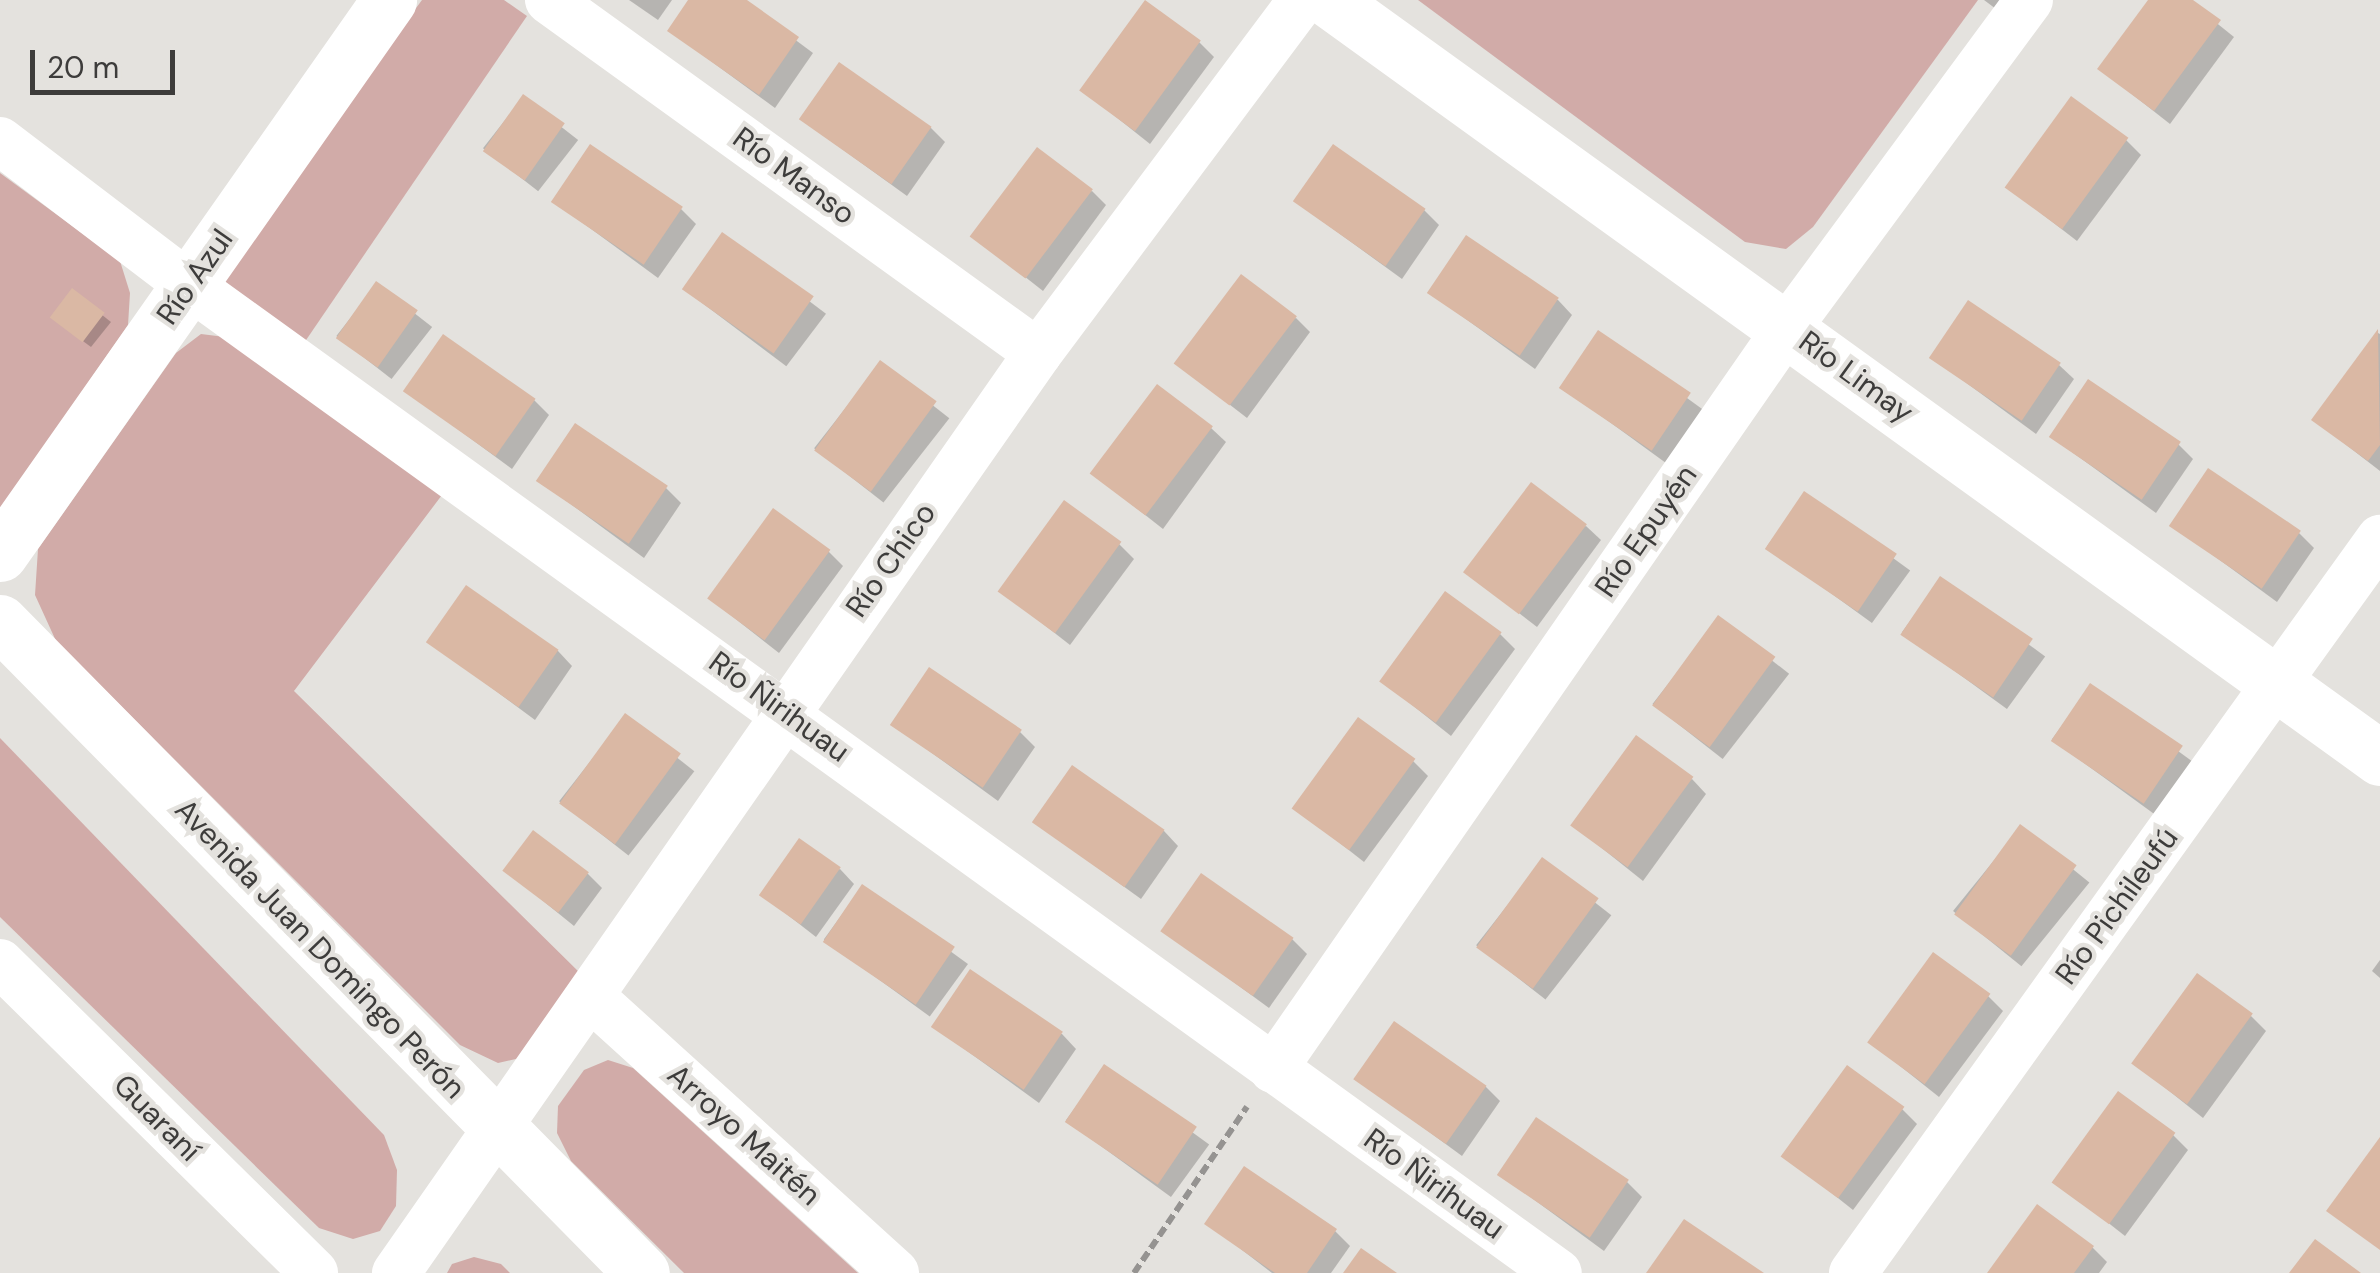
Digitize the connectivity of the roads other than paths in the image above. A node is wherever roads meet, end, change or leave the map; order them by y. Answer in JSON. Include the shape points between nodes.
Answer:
{"nodes":[{"id":1,"x":389,"y":0,"type":"edge"},
{"id":2,"x":549,"y":0,"type":"edge"},
{"id":3,"x":1302,"y":0,"type":"edge"},
{"id":4,"x":1330,"y":0,"type":"edge"},
{"id":5,"x":2029,"y":0,"type":"edge"},
{"id":6,"x":0,"y":141,"type":"edge"},
{"id":7,"x":189,"y":285,"type":"junction"},
{"id":8,"x":1788,"y":327,"type":"junction"},
{"id":9,"x":1038,"y":353,"type":"junction"},
{"id":10,"x":2380,"y":539,"type":"edge"},
{"id":11,"x":0,"y":554,"type":"edge"},
{"id":12,"x":0,"y":622,"type":"edge"},
{"id":13,"x":2278,"y":682,"type":"junction"},
{"id":14,"x":784,"y":710,"type":"junction"},
{"id":15,"x":2380,"y":758,"type":"edge"},
{"id":16,"x":0,"y":963,"type":"edge"},
{"id":17,"x":592,"y":998,"type":"junction"},
{"id":18,"x":1273,"y":1069,"type":"junction"},
{"id":19,"x":498,"y":1132,"type":"junction"},
{"id":20,"x":314,"y":1273,"type":"edge"},
{"id":21,"x":396,"y":1273,"type":"edge"},
{"id":22,"x":642,"y":1273,"type":"edge"},
{"id":23,"x":895,"y":1273,"type":"edge"},
{"id":24,"x":1558,"y":1273,"type":"edge"},
{"id":25,"x":1853,"y":1273,"type":"edge"}],
"edges":[{"from":1,"to":7,"type":"street","name":"Río Azul"},
{"from":2,"to":9,"type":"street","name":"Río Manso"},
{"from":3,"to":9,"type":"street","name":"Río Chico"},
{"from":4,"to":8,"type":"street","name":"Río Limay"},
{"from":5,"to":8,"type":"street","name":"Río Epuyén"},
{"from":6,"to":7,"type":"street","name":"Río Ñirihuau"},
{"from":7,"to":11,"type":"street","name":"Río Azul"},
{"from":7,"to":14,"type":"street","name":"Río Ñirihuau"},
{"from":8,"to":13,"type":"street","name":"Río Limay"},
{"from":8,"to":18,"type":"street","name":"Río Epuyén"},
{"from":9,"to":14,"type":"street","name":"Río Chico"},
{"from":10,"to":13,"type":"street","name":"Río Pichileufú"},
{"from":12,"to":19,"type":"street","name":"Avenida Juan Domingo Perón"},
{"from":13,"to":15,"type":"street","name":"Río Limay"},
{"from":13,"to":25,"type":"street","name":"Río Pichileufú"},
{"from":14,"to":17,"type":"street","name":"Río Chico"},
{"from":14,"to":18,"type":"street","name":"Río Ñirihuau"},
{"from":16,"to":20,"type":"street","name":"Guaraní"},
{"from":17,"to":19,"type":"street","name":"Río Chico"},
{"from":17,"to":23,"type":"street","name":"Arroyo Maitén"},
{"from":18,"to":24,"type":"street","name":"Río Ñirihuau"},
{"from":19,"to":21,"type":"street","name":"Río Chico"},
{"from":19,"to":22,"type":"street","name":"Avenida Juan Domingo Perón"}]}
